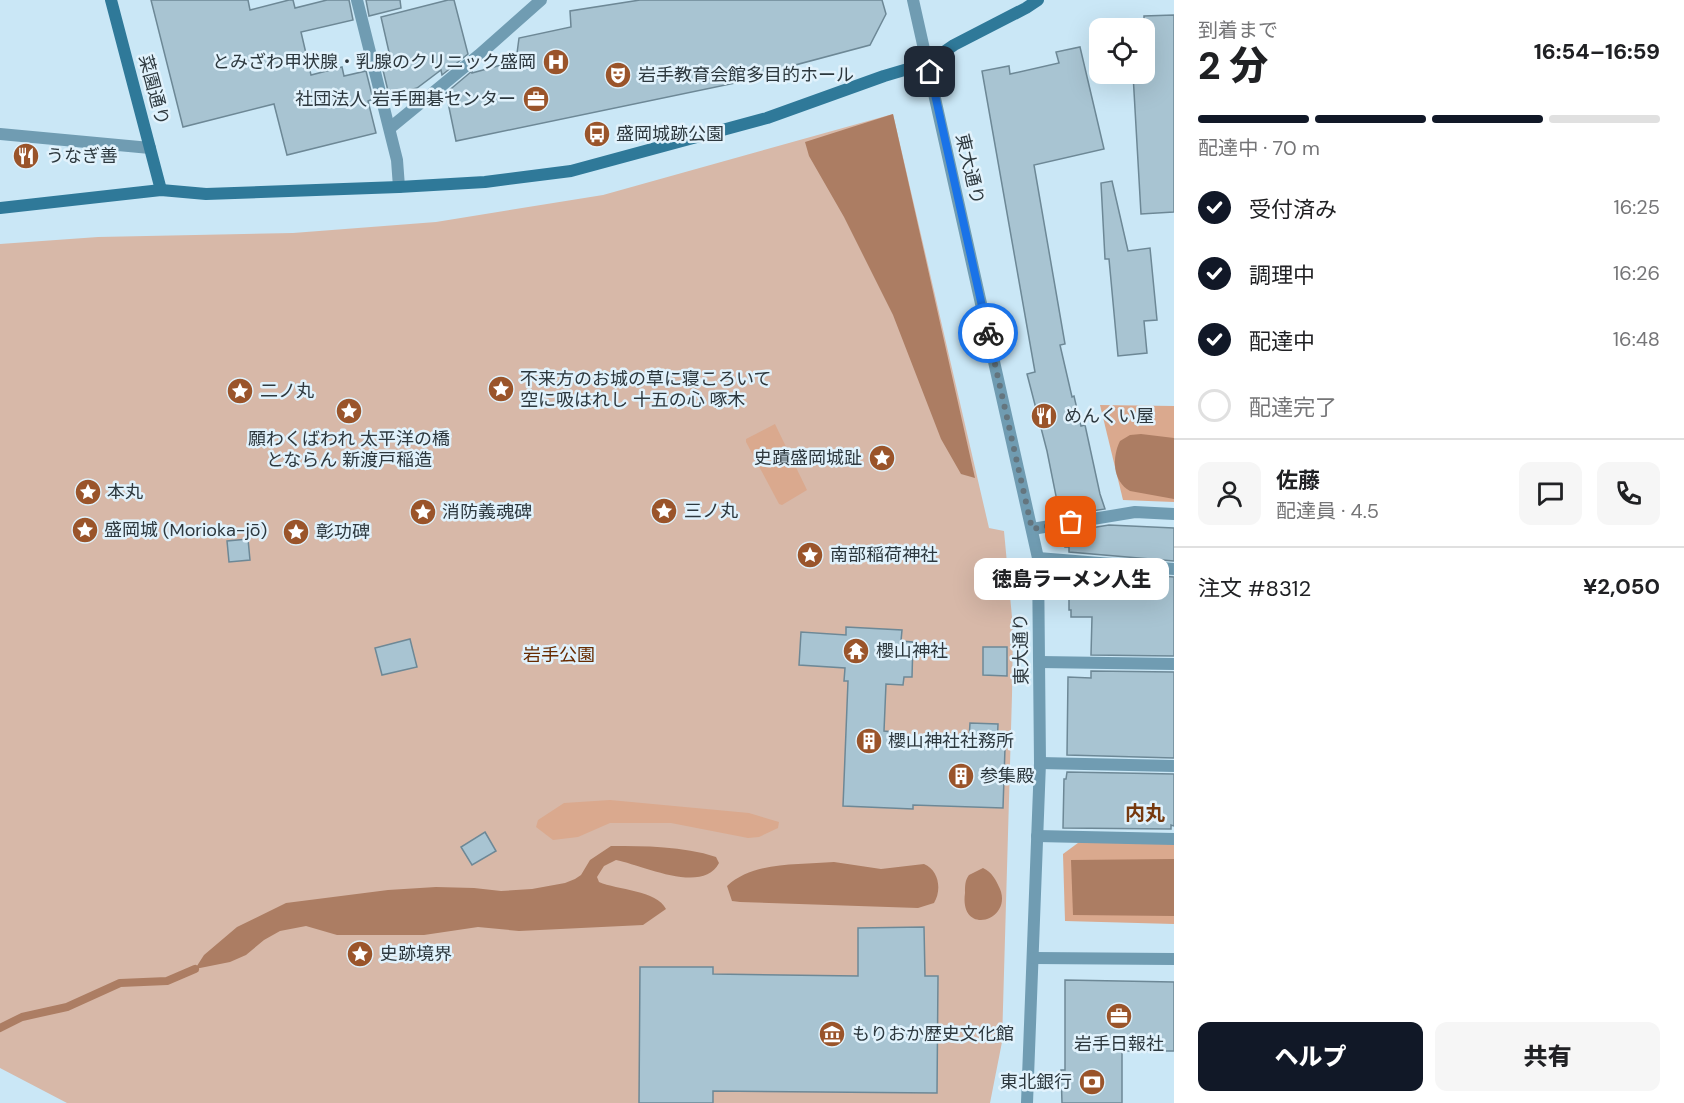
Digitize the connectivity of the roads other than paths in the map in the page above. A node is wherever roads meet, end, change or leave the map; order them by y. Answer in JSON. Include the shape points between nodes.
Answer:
{"nodes":[{"id":1,"x":111,"y":0,"type":"edge"},
{"id":2,"x":357,"y":0,"type":"edge"},
{"id":3,"x":541,"y":0,"type":"edge"},
{"id":4,"x":913,"y":0,"type":"edge"},
{"id":5,"x":1038,"y":0,"type":"edge"},
{"id":6,"x":928,"y":63,"type":"junction"},
{"id":7,"x":390,"y":128,"type":"junction"},
{"id":8,"x":0,"y":134,"type":"edge"},
{"id":9,"x":150,"y":148,"type":"junction"},
{"id":10,"x":399,"y":187,"type":"junction"},
{"id":11,"x":161,"y":190,"type":"junction"},
{"id":12,"x":0,"y":208,"type":"edge"},
{"id":13,"x":1174,"y":514,"type":"edge"},
{"id":14,"x":1032,"y":529,"type":"junction"},
{"id":15,"x":1038,"y":558,"type":"junction"},
{"id":16,"x":1174,"y":569,"type":"edge"},
{"id":17,"x":1040,"y":662,"type":"junction"},
{"id":18,"x":1174,"y":664,"type":"edge"},
{"id":19,"x":1040,"y":763,"type":"junction"},
{"id":20,"x":1174,"y":765,"type":"edge"},
{"id":21,"x":1037,"y":836,"type":"junction"},
{"id":22,"x":1174,"y":839,"type":"edge"},
{"id":23,"x":1034,"y":958,"type":"junction"},
{"id":24,"x":1174,"y":959,"type":"edge"},
{"id":25,"x":1028,"y":1103,"type":"edge"}],
"edges":[{"from":1,"to":9,"type":"street","name":"菜園通り"},
{"from":2,"to":7,"type":"street"},
{"from":3,"to":7,"type":"street"},
{"from":4,"to":6,"type":"street","name":"東大通り"},
{"from":5,"to":6,"type":"street"},
{"from":6,"to":10,"type":"street","via":[[767,118],[571,171]]},
{"from":6,"to":14,"type":"street","name":"東大通り"},
{"from":7,"to":10,"type":"street"},
{"from":8,"to":9,"type":"street"},
{"from":9,"to":11,"type":"street","name":"菜園通り"},
{"from":10,"to":11,"type":"street","via":[[206,194]]},
{"from":11,"to":12,"type":"street"},
{"from":13,"to":14,"type":"street","via":[[1135,512]]},
{"from":14,"to":15,"type":"street","name":"東大通り"},
{"from":15,"to":16,"type":"street"},
{"from":15,"to":17,"type":"street","name":"東大通り"},
{"from":17,"to":18,"type":"street"},
{"from":17,"to":19,"type":"street","name":"東大通り"},
{"from":19,"to":20,"type":"street"},
{"from":19,"to":21,"type":"street","name":"東大通り"},
{"from":21,"to":22,"type":"street"},
{"from":21,"to":23,"type":"street","name":"東大通り"},
{"from":23,"to":24,"type":"street"},
{"from":23,"to":25,"type":"street","name":"東大通り"}]}
